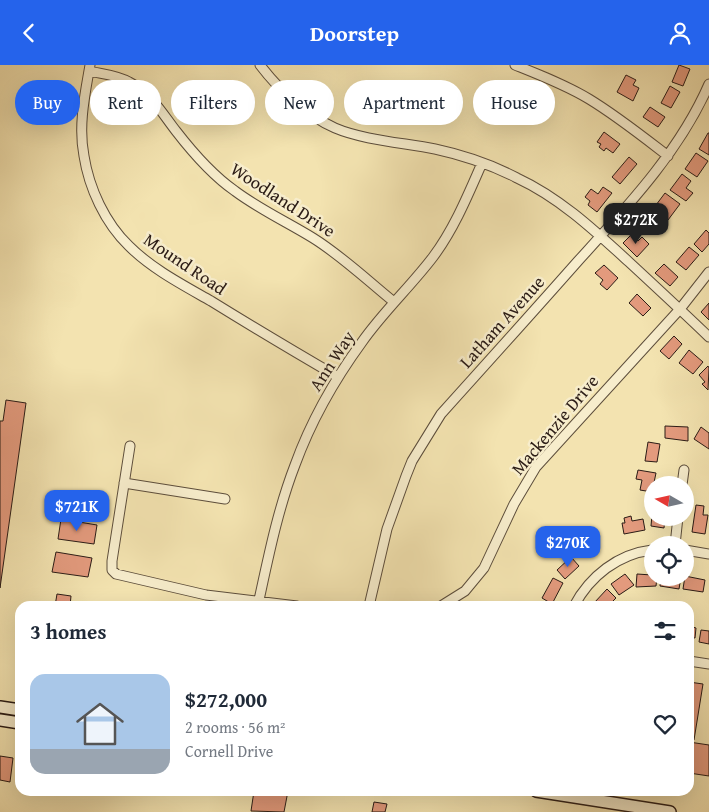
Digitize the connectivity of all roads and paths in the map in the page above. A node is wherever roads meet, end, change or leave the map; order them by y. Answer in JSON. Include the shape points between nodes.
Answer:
{"nodes":[{"id":1,"x":260,"y":65,"type":"edge"},
{"id":2,"x":515,"y":65,"type":"edge"},
{"id":3,"x":89,"y":68,"type":"edge"},
{"id":4,"x":709,"y":84,"type":"edge"},
{"id":5,"x":668,"y":156,"type":"junction"},
{"id":6,"x":482,"y":163,"type":"junction"},
{"id":7,"x":601,"y":236,"type":"junction"},
{"id":8,"x":709,"y":272,"type":"edge"},
{"id":9,"x":394,"y":302,"type":"junction"},
{"id":10,"x":680,"y":309,"type":"junction"},
{"id":11,"x":709,"y":337,"type":"edge"},
{"id":12,"x":338,"y":377,"type":"junction"},
{"id":13,"x":130,"y":446,"type":"dead end"},
{"id":14,"x":684,"y":470,"type":"dead end"},
{"id":15,"x":683,"y":476,"type":"edge"},
{"id":16,"x":124,"y":483,"type":"junction"},
{"id":17,"x":225,"y":499,"type":"dead end"},
{"id":18,"x":644,"y":552,"type":"edge"},
{"id":19,"x":694,"y":552,"type":"edge"},
{"id":20,"x":709,"y":554,"type":"edge"},
{"id":21,"x":259,"y":600,"type":"junction"},
{"id":22,"x":265,"y":601,"type":"edge"},
{"id":23,"x":369,"y":601,"type":"edge"},
{"id":24,"x":458,"y":601,"type":"edge"},
{"id":25,"x":577,"y":601,"type":"edge"},
{"id":26,"x":694,"y":662,"type":"edge"},
{"id":27,"x":709,"y":664,"type":"edge"},
{"id":28,"x":0,"y":707,"type":"edge"},
{"id":29,"x":15,"y":709,"type":"edge"},
{"id":30,"x":0,"y":720,"type":"edge"},
{"id":31,"x":15,"y":722,"type":"edge"},
{"id":32,"x":568,"y":796,"type":"edge"},
{"id":33,"x":670,"y":812,"type":"edge"}],
"edges":[{"from":1,"to":6,"type":"street","via":[[308,112],[336,128],[438,149]]},
{"from":2,"to":5,"type":"street","via":[[587,98]]},
{"from":3,"to":9,"type":"street","name":"Woodland Drive","via":[[130,82],[146,93],[197,157],[220,180],[343,259]]},
{"from":3,"to":12,"type":"street","name":"Mound Road","via":[[82,123],[84,155],[96,195],[116,232],[144,259]]},
{"from":4,"to":5,"type":"street","name":"Latham Avenue","via":[[692,120]]},
{"from":5,"to":7,"type":"street","name":"Latham Avenue"},
{"from":6,"to":7,"type":"street","via":[[543,191]]},
{"from":6,"to":9,"type":"street","name":"Ann Way","via":[[444,241]]},
{"from":7,"to":10,"type":"street"},
{"from":7,"to":23,"type":"street","name":"Latham Avenue","via":[[441,414],[429,432],[412,461],[387,529]]},
{"from":8,"to":10,"type":"street","name":"Mackenzie Drive"},
{"from":9,"to":12,"type":"street","name":"Ann Way"},
{"from":10,"to":11,"type":"street"},
{"from":10,"to":24,"type":"street","name":"Mackenzie Drive","via":[[536,467],[514,504],[484,568]]},
{"from":12,"to":21,"type":"street","name":"Ann Way","via":[[295,462],[272,539]]},
{"from":13,"to":16,"type":"street"},
{"from":14,"to":15,"type":"street"},
{"from":16,"to":17,"type":"street"},
{"from":16,"to":21,"type":"street","via":[[112,561],[112,570],[116,574],[206,595]]},
{"from":18,"to":25,"type":"street","via":[[623,558],[606,568]]},
{"from":19,"to":20,"type":"street"},
{"from":21,"to":22,"type":"street"},
{"from":26,"to":27,"type":"street"},
{"from":28,"to":29,"type":"street"},
{"from":30,"to":31,"type":"street"},
{"from":32,"to":33,"type":"street"}]}
